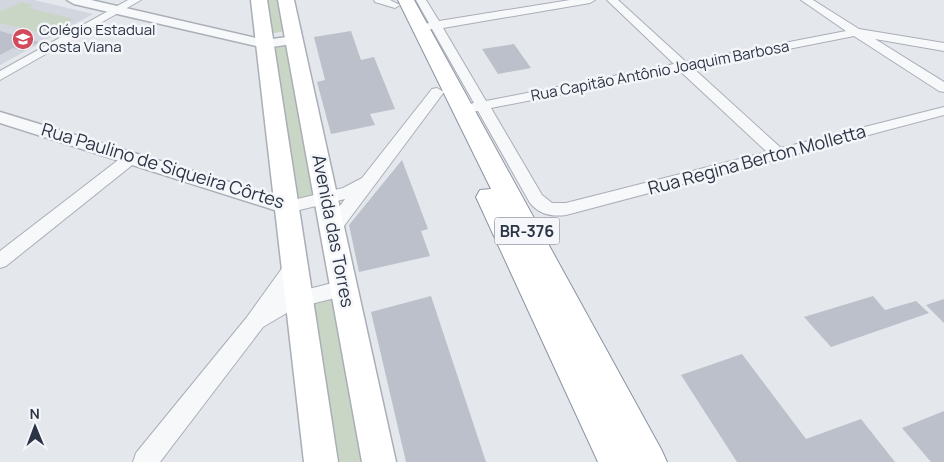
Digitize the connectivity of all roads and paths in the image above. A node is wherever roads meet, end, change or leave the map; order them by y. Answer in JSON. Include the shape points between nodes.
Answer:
{"nodes":[{"id":1,"x":74,"y":0,"type":"edge"},
{"id":2,"x":136,"y":0,"type":"edge"},
{"id":3,"x":259,"y":0,"type":"edge"},
{"id":4,"x":286,"y":0,"type":"edge"},
{"id":5,"x":590,"y":0,"type":"edge"},
{"id":6,"x":612,"y":0,"type":"edge"},
{"id":7,"x":806,"y":0,"type":"edge"},
{"id":8,"x":399,"y":1,"type":"edge"},
{"id":9,"x":118,"y":10,"type":"junction"},
{"id":10,"x":428,"y":26,"type":"junction"},
{"id":11,"x":857,"y":32,"type":"junction"},
{"id":12,"x":294,"y":40,"type":"junction"},
{"id":13,"x":265,"y":44,"type":"junction"},
{"id":14,"x":944,"y":47,"type":"edge"},
{"id":15,"x":683,"y":66,"type":"junction"},
{"id":16,"x":0,"y":76,"type":"edge"},
{"id":17,"x":944,"y":88,"type":"edge"},
{"id":18,"x":437,"y":92,"type":"junction"},
{"id":19,"x":472,"y":108,"type":"junction"},
{"id":20,"x":944,"y":111,"type":"edge"},
{"id":21,"x":0,"y":117,"type":"edge"},
{"id":22,"x":778,"y":154,"type":"junction"},
{"id":23,"x":131,"y":158,"type":"junction"},
{"id":24,"x":372,"y":176,"type":"junction"},
{"id":25,"x":283,"y":177,"type":"junction"},
{"id":26,"x":253,"y":196,"type":"junction"},
{"id":27,"x":326,"y":198,"type":"junction"},
{"id":28,"x":287,"y":206,"type":"junction"},
{"id":29,"x":332,"y":229,"type":"junction"},
{"id":30,"x":0,"y":261,"type":"edge"},
{"id":31,"x":295,"y":265,"type":"junction"},
{"id":32,"x":344,"y":288,"type":"junction"},
{"id":33,"x":299,"y":298,"type":"junction"},
{"id":34,"x":254,"y":324,"type":"junction"},
{"id":35,"x":145,"y":462,"type":"edge"},
{"id":36,"x":321,"y":462,"type":"edge"},
{"id":37,"x":379,"y":462,"type":"edge"},
{"id":38,"x":618,"y":462,"type":"edge"},
{"id":39,"x":648,"y":462,"type":"edge"}],
"edges":[{"from":1,"to":9,"type":"street"},
{"from":2,"to":9,"type":"street"},
{"from":3,"to":13,"type":"main road"},
{"from":4,"to":12,"type":"main road","name":"Avenida das Torres"},
{"from":5,"to":10,"type":"street"},
{"from":6,"to":15,"type":"street"},
{"from":7,"to":11,"type":"street"},
{"from":8,"to":10,"type":"highway","number":"BR-376"},
{"from":8,"to":18,"type":"highway","number":"BR-376"},
{"from":9,"to":13,"type":"street"},
{"from":9,"to":16,"type":"street"},
{"from":10,"to":19,"type":"highway","number":"BR-376"},
{"from":11,"to":14,"type":"street"},
{"from":11,"to":15,"type":"street","name":"Rua Capitão Antônio Joaquim Barbosa"},
{"from":11,"to":17,"type":"street"},
{"from":12,"to":13,"type":"street"},
{"from":12,"to":27,"type":"main road","name":"Avenida das Torres"},
{"from":13,"to":25,"type":"main road"},
{"from":15,"to":19,"type":"street","name":"Rua Capitão Antônio Joaquim Barbosa"},
{"from":15,"to":22,"type":"street"},
{"from":18,"to":24,"type":"street"},
{"from":18,"to":38,"type":"highway","number":"BR-376"},
{"from":19,"to":22,"type":"street","name":"Rua Regina Berton Molletta","via":[[536,199],[549,209],[561,210]]},
{"from":19,"to":39,"type":"highway","number":"BR-376"},
{"from":20,"to":22,"type":"street","name":"Rua Regina Berton Molletta"},
{"from":21,"to":23,"type":"street","name":"Rua Paulino de Siqueira Côrtes"},
{"from":23,"to":26,"type":"street","name":"Rua Paulino de Siqueira Côrtes"},
{"from":23,"to":30,"type":"street"},
{"from":24,"to":27,"type":"street","name":"Rua Paulino de Siqueira Côrtes","via":[[348,193]]},
{"from":24,"to":29,"type":"street"},
{"from":25,"to":26,"type":"street","via":[[276,188]]},
{"from":25,"to":28,"type":"main road"},
{"from":26,"to":28,"type":"street","name":"Rua Paulino de Siqueira Côrtes"},
{"from":27,"to":28,"type":"street","name":"Rua Paulino de Siqueira Côrtes"},
{"from":27,"to":29,"type":"main road","name":"Avenida das Torres"},
{"from":28,"to":31,"type":"main road"},
{"from":29,"to":32,"type":"main road","name":"Avenida das Torres"},
{"from":31,"to":33,"type":"main road"},
{"from":31,"to":34,"type":"street"},
{"from":32,"to":33,"type":"street"},
{"from":32,"to":37,"type":"main road","name":"Avenida das Torres"},
{"from":33,"to":34,"type":"street","via":[[276,308]]},
{"from":33,"to":36,"type":"main road"},
{"from":34,"to":35,"type":"street"}]}
